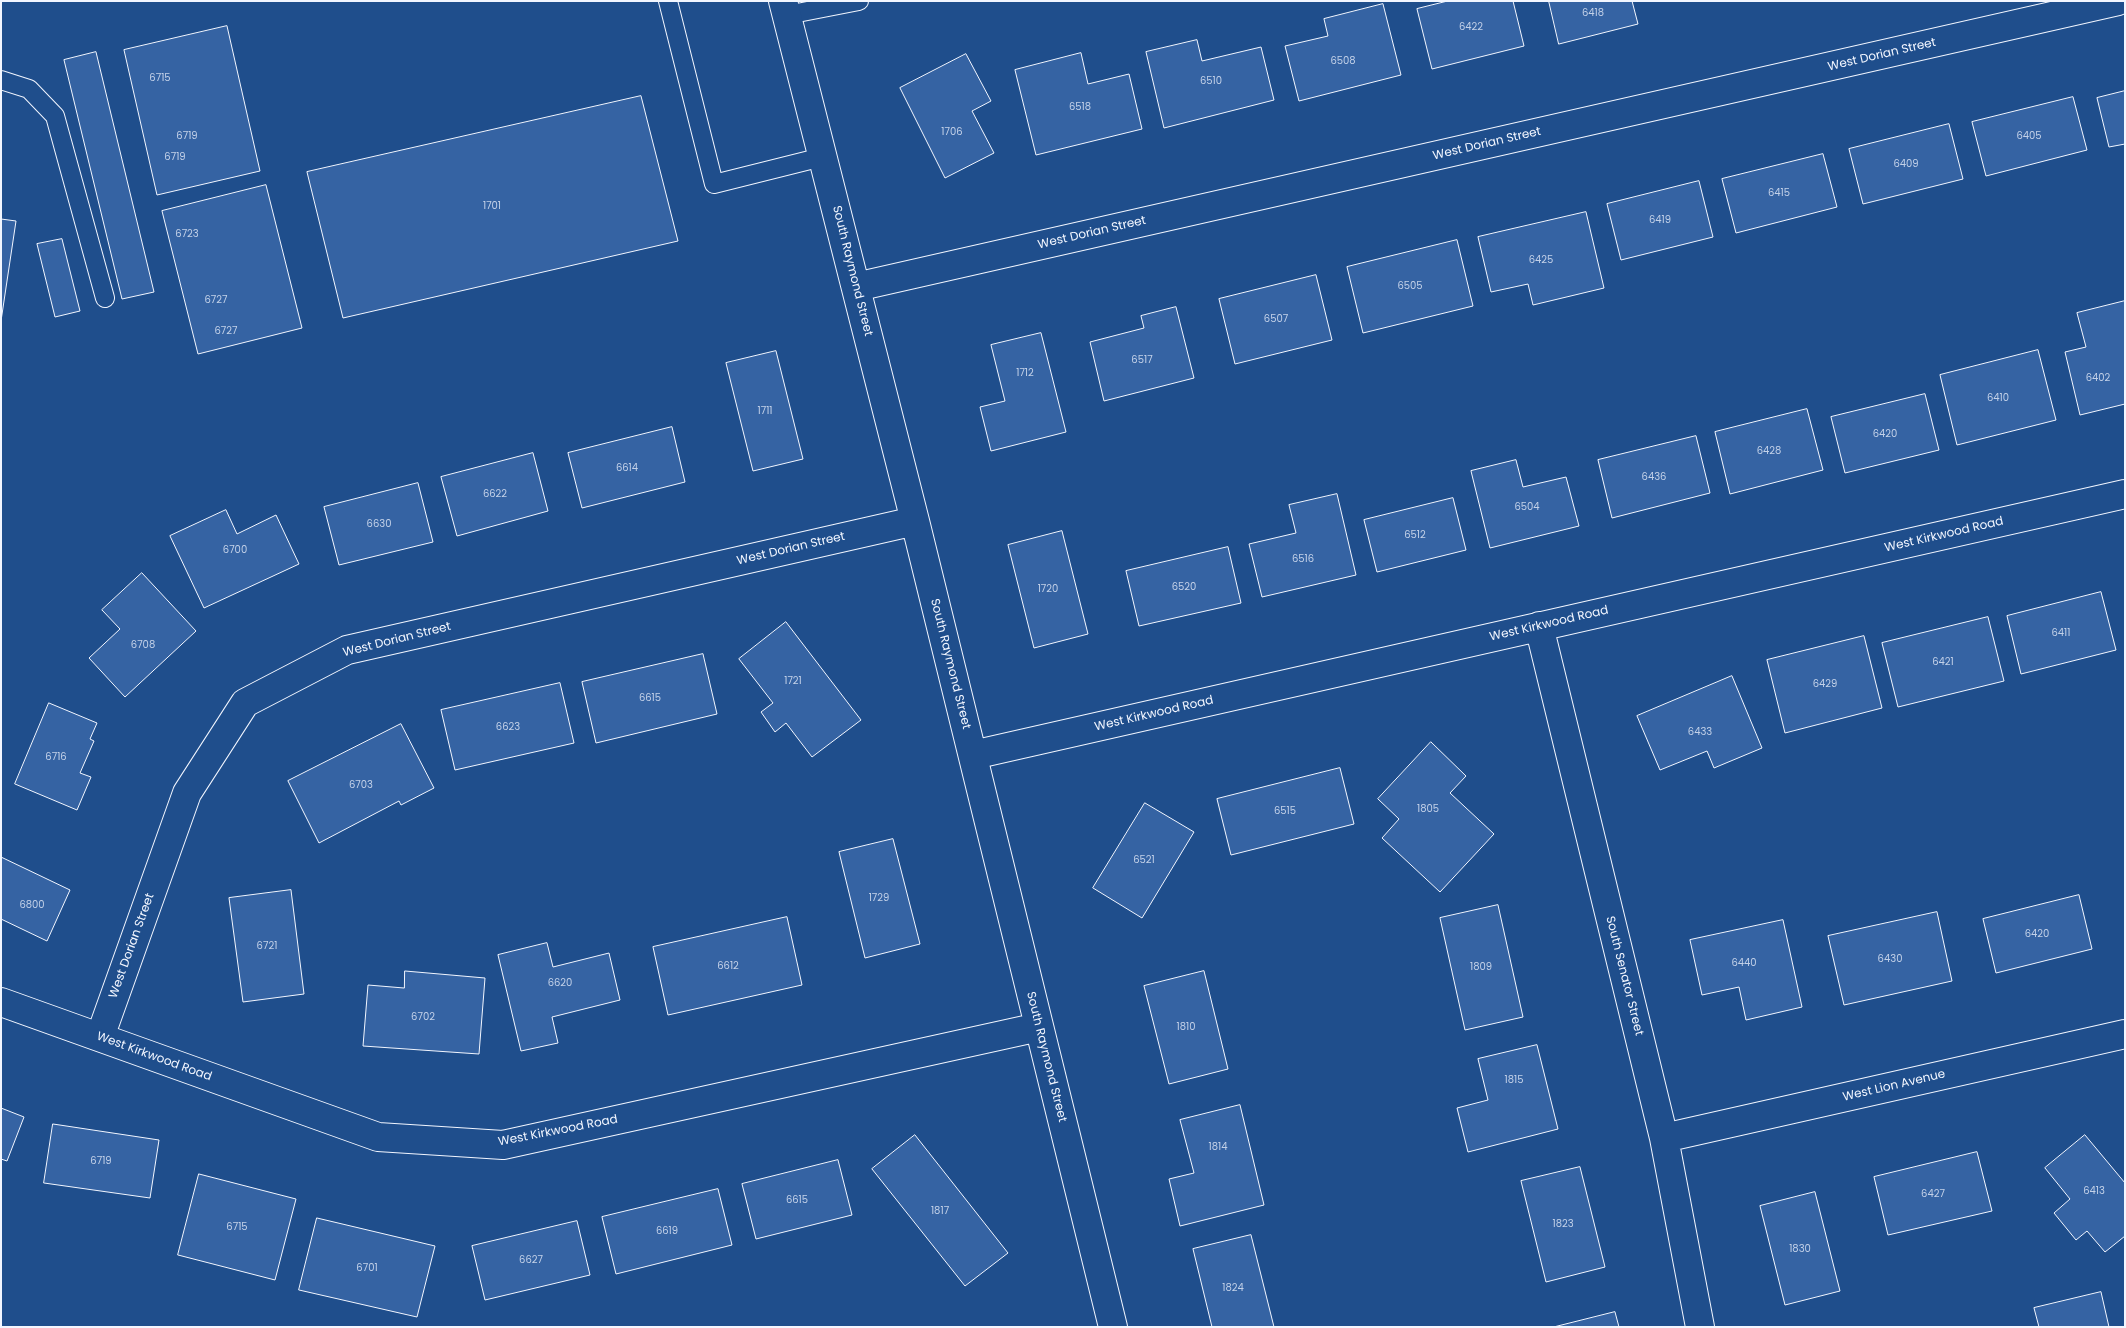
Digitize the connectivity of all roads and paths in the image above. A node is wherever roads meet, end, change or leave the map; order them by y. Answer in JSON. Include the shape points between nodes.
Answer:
{"nodes":[{"id":1,"x":668,"y":1,"type":"edge"},
{"id":2,"x":858,"y":1,"type":"edge"},
{"id":3,"x":2118,"y":1,"type":"edge"},
{"id":4,"x":785,"y":8,"type":"edge"},
{"id":5,"x":1,"y":80,"type":"edge"},
{"id":6,"x":822,"y":156,"type":"junction"},
{"id":7,"x":856,"y":287,"type":"junction"},
{"id":8,"x":105,"y":298,"type":"dead end"},
{"id":9,"x":2125,"y":494,"type":"edge"},
{"id":10,"x":915,"y":521,"type":"junction"},
{"id":11,"x":1539,"y":626,"type":"junction"},
{"id":12,"x":973,"y":755,"type":"junction"},
{"id":13,"x":1,"y":1002,"type":"edge"},
{"id":14,"x":1038,"y":1027,"type":"junction"},
{"id":15,"x":2125,"y":1034,"type":"edge"},
{"id":16,"x":100,"y":1037,"type":"junction"},
{"id":17,"x":1664,"y":1138,"type":"junction"},
{"id":18,"x":1113,"y":1327,"type":"edge"},
{"id":19,"x":1700,"y":1327,"type":"edge"}],
"edges":[{"from":1,"to":6,"type":"lane","via":[[714,184]]},
{"from":2,"to":4,"type":"lane"},
{"from":3,"to":7,"type":"street","name":"West Dorian Street"},
{"from":4,"to":6,"type":"street","name":"South Raymond Street"},
{"from":5,"to":8,"type":"lane","via":[[29,89],[55,116]]},
{"from":6,"to":7,"type":"street","name":"South Raymond Street"},
{"from":7,"to":10,"type":"street","name":"South Raymond Street"},
{"from":9,"to":11,"type":"street","name":"West Kirkwood Road"},
{"from":10,"to":12,"type":"street","name":"South Raymond Street"},
{"from":10,"to":16,"type":"street","name":"West Dorian Street","via":[[347,650],[245,703],[187,793]]},
{"from":11,"to":12,"type":"street","name":"West Kirkwood Road"},
{"from":11,"to":17,"type":"street","name":"South Senator Street"},
{"from":12,"to":14,"type":"street","name":"South Raymond Street"},
{"from":13,"to":16,"type":"street","name":"West Kirkwood Road"},
{"from":14,"to":16,"type":"street","name":"West Kirkwood Road","via":[[503,1145],[378,1137]]},
{"from":14,"to":18,"type":"street","name":"South Raymond Street"},
{"from":15,"to":17,"type":"street","name":"West Lion Avenue"},
{"from":17,"to":19,"type":"street","name":"South Senator Street"}]}
